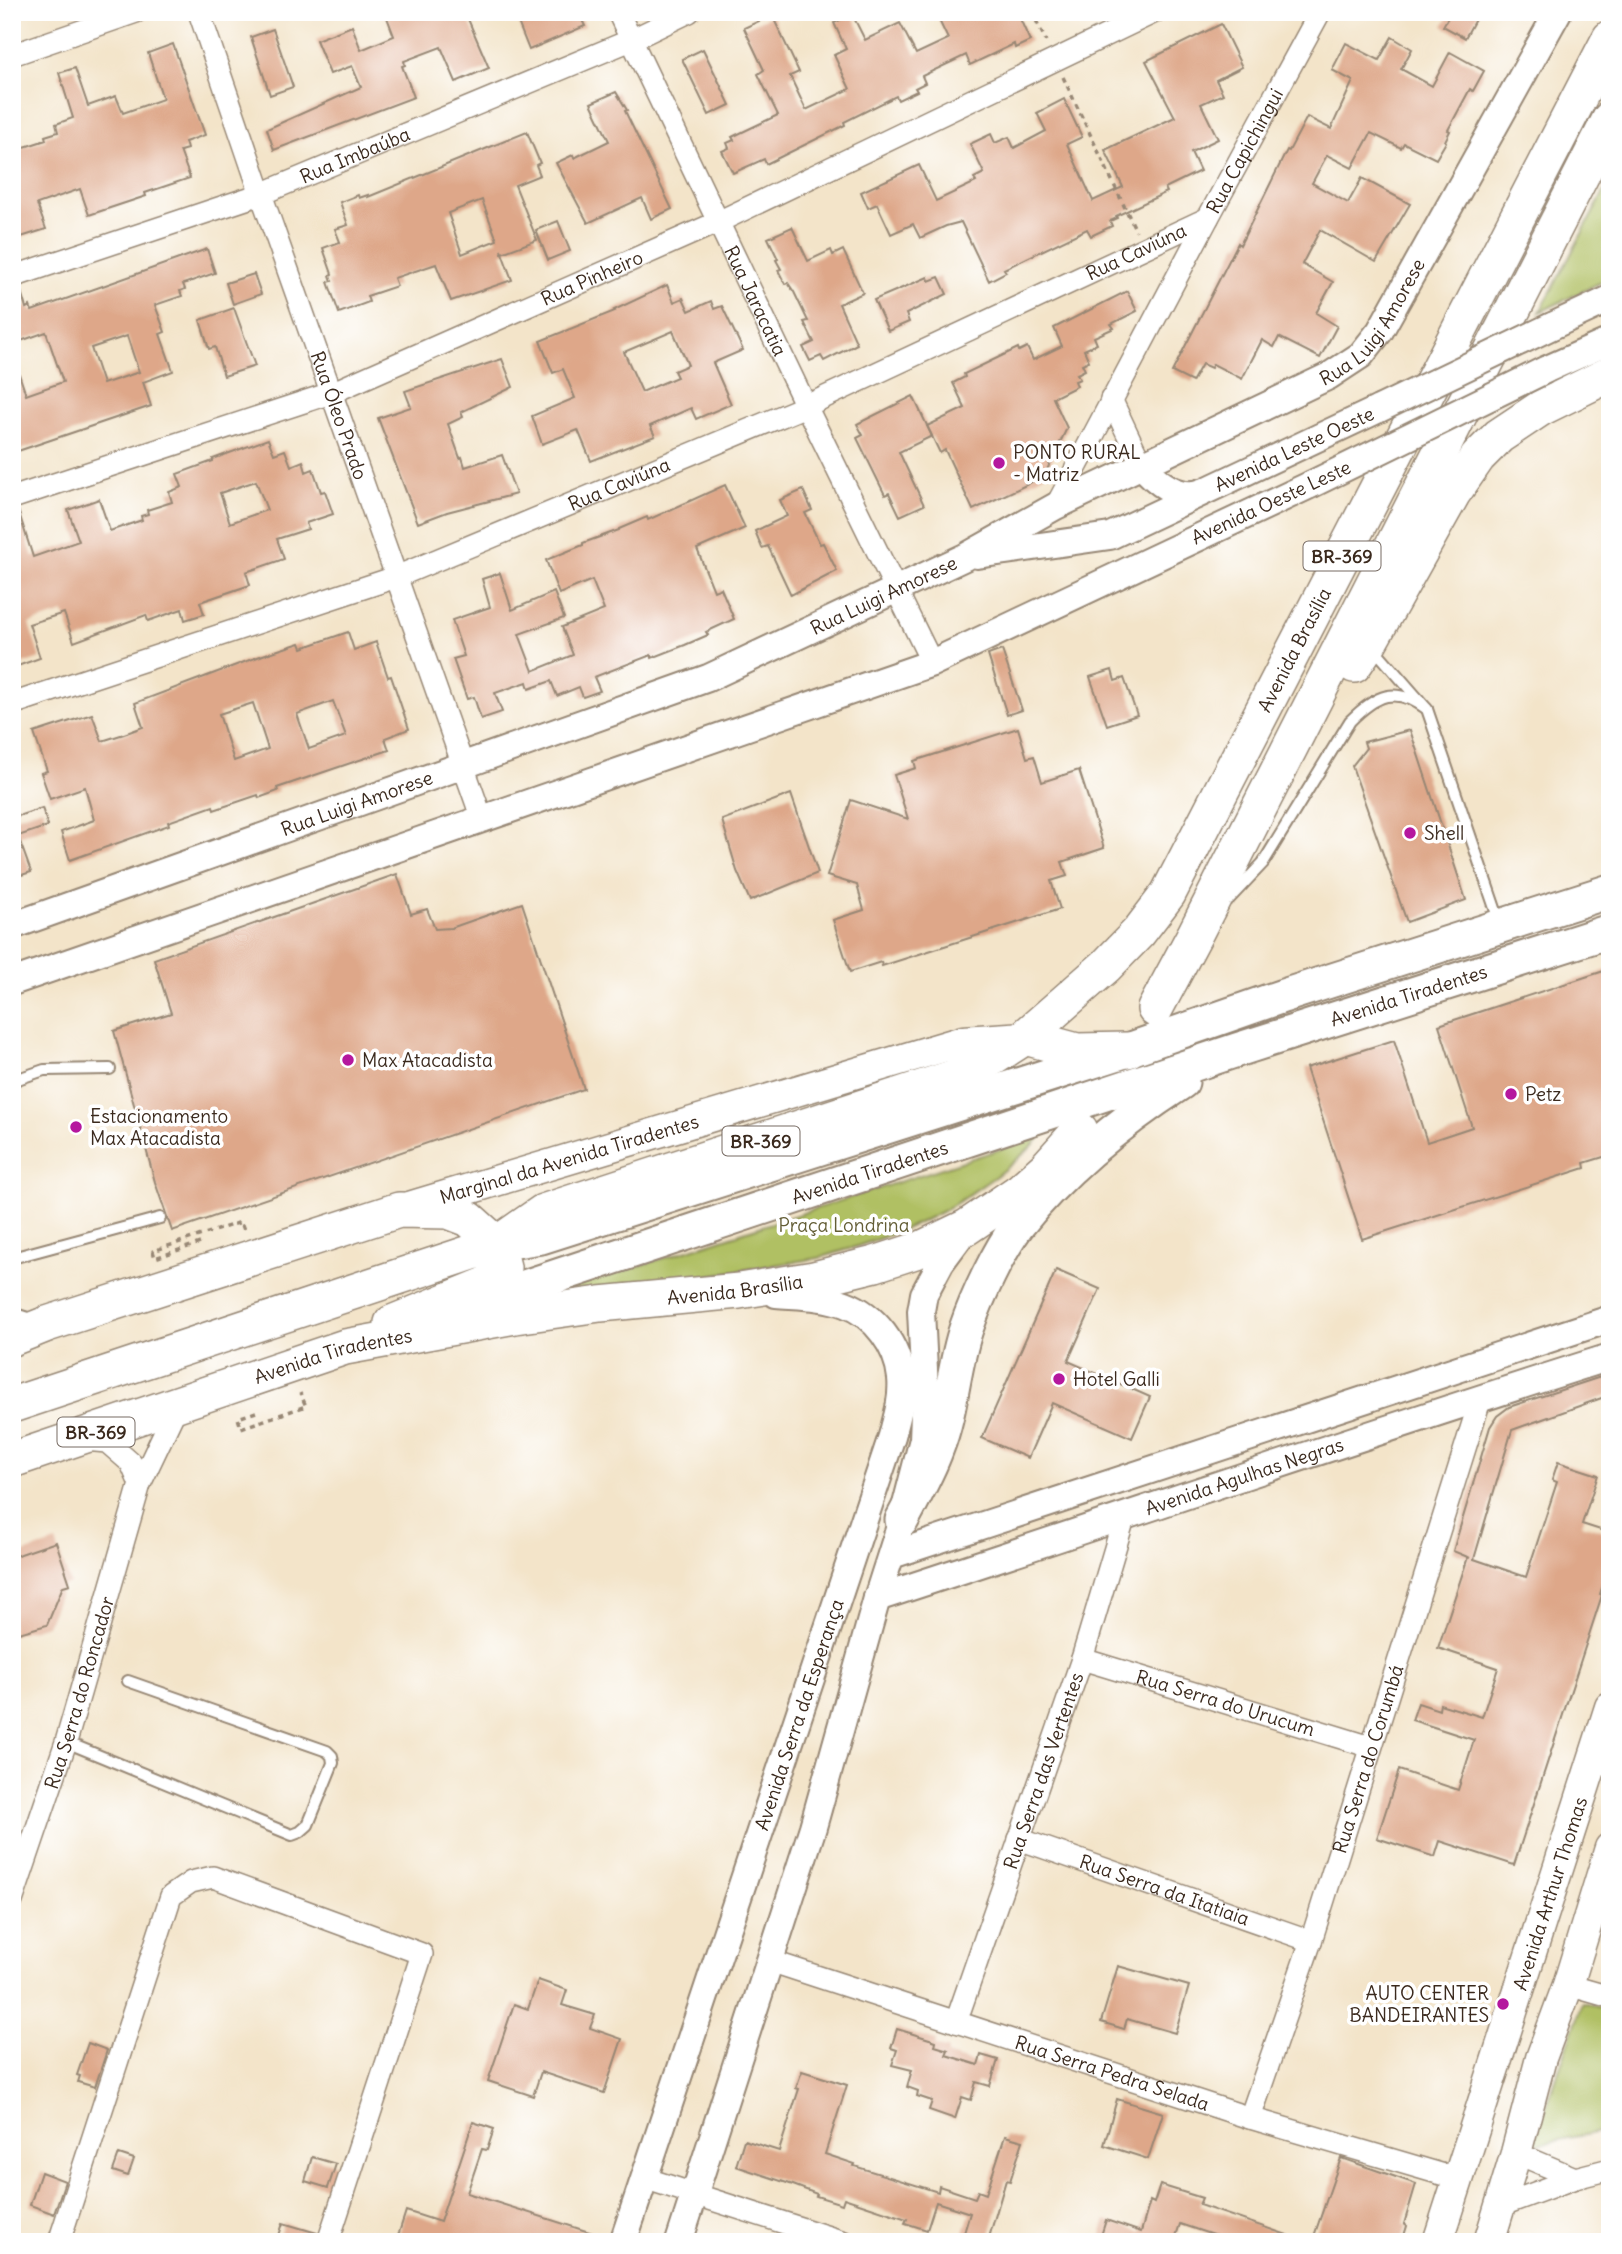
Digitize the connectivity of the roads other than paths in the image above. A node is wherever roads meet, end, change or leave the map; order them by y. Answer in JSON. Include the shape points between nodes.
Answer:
{"nodes":[{"id":1,"x":136,"y":12,"type":"edge"},
{"id":2,"x":199,"y":12,"type":"edge"},
{"id":3,"x":618,"y":12,"type":"edge"},
{"id":4,"x":689,"y":12,"type":"edge"},
{"id":5,"x":1155,"y":12,"type":"edge"},
{"id":6,"x":1320,"y":12,"type":"edge"},
{"id":7,"x":1551,"y":16,"type":"edge"},
{"id":8,"x":1610,"y":38,"type":"edge"},
{"id":9,"x":631,"y":40,"type":"junction"},
{"id":10,"x":12,"y":55,"type":"edge"},
{"id":11,"x":1610,"y":119,"type":"edge"},
{"id":12,"x":261,"y":194,"type":"junction"},
{"id":13,"x":1208,"y":218,"type":"junction"},
{"id":14,"x":718,"y":222,"type":"junction"},
{"id":15,"x":12,"y":277,"type":"edge"},
{"id":16,"x":1610,"y":299,"type":"edge"},
{"id":17,"x":1610,"y":341,"type":"edge"},
{"id":18,"x":1610,"y":374,"type":"edge"},
{"id":19,"x":331,"y":393,"type":"junction"},
{"id":20,"x":1111,"y":398,"type":"junction"},
{"id":21,"x":806,"y":406,"type":"junction"},
{"id":22,"x":1142,"y":465,"type":"junction"},
{"id":23,"x":1213,"y":487,"type":"junction"},
{"id":24,"x":12,"y":498,"type":"edge"},
{"id":25,"x":1056,"y":506,"type":"junction"},
{"id":26,"x":965,"y":557,"type":"junction"},
{"id":27,"x":396,"y":578,"type":"junction"},
{"id":28,"x":895,"y":590,"type":"junction"},
{"id":29,"x":1369,"y":643,"type":"junction"},
{"id":30,"x":932,"y":663,"type":"junction"},
{"id":31,"x":12,"y":704,"type":"edge"},
{"id":32,"x":1427,"y":709,"type":"junction"},
{"id":33,"x":463,"y":766,"type":"junction"},
{"id":34,"x":1256,"y":813,"type":"junction"},
{"id":35,"x":482,"y":819,"type":"junction"},
{"id":36,"x":1610,"y":891,"type":"edge"},
{"id":37,"x":12,"y":926,"type":"edge"},
{"id":38,"x":1501,"y":926,"type":"junction"},
{"id":39,"x":1610,"y":931,"type":"edge"},
{"id":40,"x":1195,"y":934,"type":"junction"},
{"id":41,"x":12,"y":982,"type":"edge"},
{"id":42,"x":1283,"y":996,"type":"junction"},
{"id":43,"x":1155,"y":1009,"type":"dead end"},
{"id":44,"x":1025,"y":1037,"type":"junction"},
{"id":45,"x":1128,"y":1050,"type":"junction"},
{"id":46,"x":1230,"y":1053,"type":"junction"},
{"id":47,"x":110,"y":1069,"type":"dead end"},
{"id":48,"x":12,"y":1080,"type":"edge"},
{"id":49,"x":1080,"y":1130,"type":"dead end"},
{"id":50,"x":400,"y":1210,"type":"junction"},
{"id":51,"x":160,"y":1218,"type":"dead end"},
{"id":52,"x":967,"y":1227,"type":"junction"},
{"id":53,"x":497,"y":1244,"type":"junction"},
{"id":54,"x":12,"y":1258,"type":"edge"},
{"id":55,"x":739,"y":1291,"type":"junction"},
{"id":56,"x":12,"y":1313,"type":"edge"},
{"id":57,"x":1610,"y":1319,"type":"edge"},
{"id":58,"x":47,"y":1324,"type":"junction"},
{"id":59,"x":12,"y":1338,"type":"edge"},
{"id":60,"x":345,"y":1347,"type":"junction"},
{"id":61,"x":1610,"y":1357,"type":"edge"},
{"id":62,"x":1481,"y":1397,"type":"junction"},
{"id":63,"x":19,"y":1401,"type":"edge"},
{"id":64,"x":179,"y":1402,"type":"junction"},
{"id":65,"x":1254,"y":1436,"type":"junction"},
{"id":66,"x":75,"y":1439,"type":"junction"},
{"id":67,"x":12,"y":1460,"type":"edge"},
{"id":68,"x":1265,"y":1470,"type":"junction"},
{"id":69,"x":141,"y":1484,"type":"junction"},
{"id":70,"x":1124,"y":1518,"type":"junction"},
{"id":71,"x":902,"y":1520,"type":"junction"},
{"id":72,"x":892,"y":1555,"type":"junction"},
{"id":73,"x":877,"y":1598,"type":"junction"},
{"id":74,"x":1082,"y":1659,"type":"junction"},
{"id":75,"x":128,"y":1681,"type":"dead end"},
{"id":76,"x":1610,"y":1707,"type":"edge"},
{"id":77,"x":66,"y":1742,"type":"junction"},
{"id":78,"x":1371,"y":1747,"type":"junction"},
{"id":79,"x":1019,"y":1839,"type":"junction"},
{"id":80,"x":1610,"y":1848,"type":"edge"},
{"id":81,"x":12,"y":1900,"type":"edge"},
{"id":82,"x":1311,"y":1941,"type":"junction"},
{"id":83,"x":769,"y":1961,"type":"junction"},
{"id":84,"x":1569,"y":1985,"type":"junction"},
{"id":85,"x":1610,"y":1997,"type":"edge"},
{"id":86,"x":956,"y":2022,"type":"junction"},
{"id":87,"x":1500,"y":2044,"type":"junction"},
{"id":88,"x":1541,"y":2058,"type":"junction"},
{"id":89,"x":1251,"y":2118,"type":"junction"},
{"id":90,"x":1516,"y":2153,"type":"junction"},
{"id":91,"x":1610,"y":2169,"type":"edge"},
{"id":92,"x":644,"y":2178,"type":"junction"},
{"id":93,"x":1575,"y":2178,"type":"junction"},
{"id":94,"x":1458,"y":2179,"type":"junction"},
{"id":95,"x":694,"y":2195,"type":"junction"},
{"id":96,"x":1500,"y":2206,"type":"junction"},
{"id":97,"x":1441,"y":2238,"type":"edge"},
{"id":98,"x":59,"y":2242,"type":"edge"},
{"id":99,"x":328,"y":2242,"type":"edge"},
{"id":100,"x":623,"y":2242,"type":"edge"},
{"id":101,"x":679,"y":2242,"type":"edge"},
{"id":102,"x":844,"y":2242,"type":"edge"},
{"id":103,"x":1489,"y":2242,"type":"edge"}],
"edges":[{"from":1,"to":10,"type":"street"},
{"from":2,"to":12,"type":"street","name":"Rua Óleo Prado"},
{"from":3,"to":9,"type":"street","name":"Rua Jaracatia"},
{"from":4,"to":9,"type":"street","name":"Rua Imbaúba"},
{"from":5,"to":14,"type":"street","name":"Rua Pinheiro"},
{"from":6,"to":13,"type":"street","name":"Rua Capichingui"},
{"from":7,"to":22,"type":"street","name":"Rua Luigi Amorese","via":[[1395,305],[1361,355],[1329,376]]},
{"from":8,"to":44,"type":"highway","name":"Avenida Brasília","number":"BR-369","via":[[1168,894],[1106,966]]},
{"from":9,"to":12,"type":"street","name":"Rua Imbaúba"},
{"from":9,"to":14,"type":"street","name":"Rua Jaracatia"},
{"from":11,"to":34,"type":"highway","name":"Avenida Brasília","number":"BR-369"},
{"from":12,"to":15,"type":"street","name":"Rua Imbaúba"},
{"from":12,"to":19,"type":"street","name":"Rua Óleo Prado"},
{"from":13,"to":20,"type":"street","name":"Rua Capichingui"},
{"from":13,"to":21,"type":"street","name":"Rua Caviúna"},
{"from":14,"to":19,"type":"street","name":"Rua Pinheiro"},
{"from":14,"to":21,"type":"street","name":"Rua Jaracatia"},
{"from":16,"to":23,"type":"street","name":"Avenida Leste Oeste","bridge":true},
{"from":17,"to":30,"type":"street","name":"Avenida Oeste Leste","bridge":true},
{"from":18,"to":29,"type":"highway","via":[[1541,408],[1499,436],[1478,457]]},
{"from":19,"to":24,"type":"street","name":"Rua Pinheiro"},
{"from":19,"to":27,"type":"street","name":"Rua Óleo Prado"},
{"from":20,"to":22,"type":"street"},
{"from":20,"to":25,"type":"street","name":"Rua Capichingui"},
{"from":21,"to":27,"type":"street","name":"Rua Caviúna"},
{"from":21,"to":28,"type":"street","name":"Rua Jaracatia"},
{"from":22,"to":23,"type":"street","via":[[1154,480],[1173,490],[1195,495]]},
{"from":22,"to":25,"type":"street","name":"Rua Luigi Amorese"},
{"from":23,"to":26,"type":"street","name":"Avenida Leste Oeste","via":[[1110,536]]},
{"from":25,"to":26,"type":"street","name":"Rua Luigi Amorese"},
{"from":26,"to":28,"type":"street","name":"Rua Luigi Amorese"},
{"from":27,"to":31,"type":"street","name":"Rua Caviúna"},
{"from":27,"to":33,"type":"street","name":"Rua Óleo Prado"},
{"from":28,"to":30,"type":"street","name":"Rua Jaracatia"},
{"from":28,"to":33,"type":"street","name":"Rua Luigi Amorese","via":[[708,678]]},
{"from":29,"to":32,"type":"lane"},
{"from":29,"to":34,"type":"highway"},
{"from":30,"to":35,"type":"street"},
{"from":32,"to":38,"type":"lane"},
{"from":32,"to":40,"type":"lane","via":[[1412,698],[1392,695],[1368,702],[1350,722],[1263,863]]},
{"from":33,"to":35,"type":"street","name":"Rua Óleo Prado"},
{"from":33,"to":37,"type":"street","name":"Rua Luigi Amorese"},
{"from":34,"to":40,"type":"highway","name":"Avenida Brasília","number":"BR-369"},
{"from":35,"to":41,"type":"street"},
{"from":36,"to":38,"type":"main road","name":"Avenida Tiradentes"},
{"from":38,"to":42,"type":"main road","name":"Avenida Tiradentes"},
{"from":39,"to":46,"type":"main road","name":"Avenida Tiradentes"},
{"from":40,"to":43,"type":"highway","name":"Avenida Brasília","number":"BR-369"},
{"from":42,"to":45,"type":"main road","name":"Avenida Tiradentes"},
{"from":42,"to":46,"type":"main road","via":[[1248,1019]]},
{"from":44,"to":45,"type":"highway","via":[[1077,1051]]},
{"from":44,"to":50,"type":"main road","name":"Marginal da Avenida Tiradentes","via":[[962,1041]]},
{"from":44,"to":53,"type":"highway","number":"BR-369","via":[[952,1078],[543,1212]]},
{"from":45,"to":53,"type":"main road","name":"Avenida Tiradentes","via":[[541,1237]]},
{"from":46,"to":60,"type":"main road","name":"Avenida Tiradentes"},
{"from":46,"to":71,"type":"main road","via":[[1116,1128],[1017,1226],[980,1293],[965,1332],[938,1448]]},
{"from":47,"to":48,"type":"lane","via":[[44,1070]]},
{"from":49,"to":52,"type":"highway","name":"Avenida Brasília","number":"BR-369","via":[[1020,1191]]},
{"from":50,"to":53,"type":"highway","via":[[448,1212],[469,1219]]},
{"from":50,"to":58,"type":"highway"},
{"from":51,"to":54,"type":"lane"},
{"from":52,"to":55,"type":"highway","name":"Avenida Brasília","number":"BR-369","via":[[875,1264]]},
{"from":52,"to":71,"type":"street","name":"Avenida Serra da Esperança","via":[[940,1262],[924,1294],[923,1439]]},
{"from":53,"to":60,"type":"highway","via":[[503,1267],[488,1283]]},
{"from":53,"to":63,"type":"highway","name":"Avenida Tiradentes","number":"BR-369"},
{"from":55,"to":60,"type":"highway","name":"Avenida Brasília","number":"BR-369","via":[[540,1312]]},
{"from":55,"to":92,"type":"street","name":"Avenida Serra da Esperança","via":[[822,1298],[869,1316],[893,1350],[901,1377],[900,1405]]},
{"from":56,"to":58,"type":"lane"},
{"from":57,"to":65,"type":"street","name":"Avenida Agulhas Negras"},
{"from":58,"to":59,"type":"highway"},
{"from":60,"to":64,"type":"highway","name":"Avenida Tiradentes","number":"BR-369"},
{"from":61,"to":62,"type":"street","name":"Avenida Agulhas Negras"},
{"from":62,"to":68,"type":"street","name":"Avenida Agulhas Negras"},
{"from":62,"to":78,"type":"street","name":"Rua Serra do Corumbá"},
{"from":64,"to":66,"type":"highway","name":"Avenida Tiradentes","number":"BR-369"},
{"from":64,"to":69,"type":"street","name":"Rua Serra do Roncador"},
{"from":65,"to":68,"type":"street"},
{"from":65,"to":72,"type":"street","name":"Avenida Agulhas Negras"},
{"from":66,"to":67,"type":"highway","name":"Avenida Tiradentes","number":"BR-369"},
{"from":66,"to":69,"type":"street","via":[[107,1442],[131,1463]]},
{"from":68,"to":70,"type":"street","name":"Avenida Agulhas Negras"},
{"from":69,"to":77,"type":"street","name":"Rua Serra do Roncador"},
{"from":70,"to":73,"type":"street","name":"Avenida Agulhas Negras"},
{"from":70,"to":74,"type":"street","name":"Rua Serra das Vertentes"},
{"from":71,"to":72,"type":"street","name":"Avenida Serra da Esperança"},
{"from":72,"to":73,"type":"street","name":"Avenida Serra da Esperança"},
{"from":73,"to":83,"type":"street","name":"Avenida Serra da Esperança","via":[[813,1827]]},
{"from":74,"to":78,"type":"street","name":"Rua Serra do Urucum"},
{"from":74,"to":79,"type":"street","name":"Rua Serra das Vertentes"},
{"from":75,"to":77,"type":"lane","via":[[327,1751],[333,1763],[309,1825],[292,1835]]},
{"from":76,"to":87,"type":"main road","name":"Avenida Arthur Thomas"},
{"from":77,"to":81,"type":"street","name":"Rua Serra do Roncador"},
{"from":78,"to":82,"type":"street","name":"Rua Serra do Corumbá"},
{"from":79,"to":82,"type":"street","name":"Rua Serra da Itatiaia"},
{"from":79,"to":86,"type":"street","name":"Rua Serra das Vertentes"},
{"from":80,"to":84,"type":"main road"},
{"from":82,"to":89,"type":"street","name":"Rua Serra do Corumbá"},
{"from":83,"to":86,"type":"street","name":"Rua Serra Pedra Selada"},
{"from":83,"to":95,"type":"street","name":"Avenida Serra da Esperança"},
{"from":84,"to":85,"type":"street"},
{"from":84,"to":88,"type":"main road"},
{"from":86,"to":89,"type":"street","name":"Rua Serra Pedra Selada"},
{"from":87,"to":88,"type":"main road"},
{"from":87,"to":94,"type":"main road","name":"Avenida Arthur Thomas"},
{"from":88,"to":90,"type":"main road"},
{"from":89,"to":94,"type":"street","name":"Rua Serra Pedra Selada"},
{"from":90,"to":93,"type":"street"},
{"from":90,"to":96,"type":"main road"},
{"from":91,"to":93,"type":"street"},
{"from":92,"to":95,"type":"street"},
{"from":92,"to":100,"type":"street","name":"Avenida Serra da Esperança"},
{"from":93,"to":96,"type":"street"},
{"from":94,"to":97,"type":"main road","name":"Avenida Arthur Thomas"},
{"from":95,"to":101,"type":"street","name":"Avenida Serra da Esperança"},
{"from":95,"to":102,"type":"street"},
{"from":96,"to":103,"type":"main road"},
{"from":98,"to":99,"type":"street","via":[[171,1896],[191,1882],[213,1877],[422,1954]]}]}
